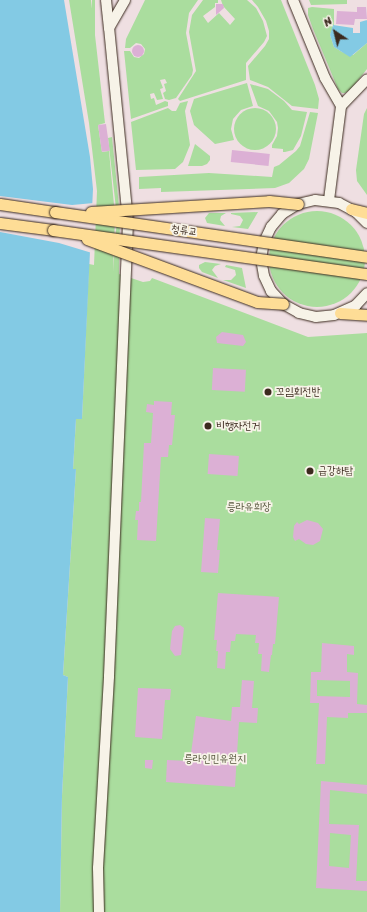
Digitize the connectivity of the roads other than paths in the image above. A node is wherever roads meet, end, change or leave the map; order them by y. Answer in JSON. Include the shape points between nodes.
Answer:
{"nodes":[{"id":1,"x":106,"y":0,"type":"edge"},
{"id":2,"x":125,"y":0,"type":"edge"},
{"id":3,"x":293,"y":0,"type":"edge"},
{"id":4,"x":109,"y":28,"type":"junction"},
{"id":5,"x":367,"y":79,"type":"edge"},
{"id":6,"x":340,"y":111,"type":"junction"},
{"id":7,"x":329,"y":200,"type":"junction"},
{"id":8,"x":0,"y":204,"type":"edge"},
{"id":9,"x":298,"y":204,"type":"junction"},
{"id":10,"x":351,"y":209,"type":"junction"},
{"id":11,"x":56,"y":212,"type":"junction"},
{"id":12,"x":367,"y":213,"type":"edge"},
{"id":13,"x":0,"y":223,"type":"edge"},
{"id":14,"x":367,"y":223,"type":"edge"},
{"id":15,"x":53,"y":230,"type":"junction"},
{"id":16,"x":367,"y":257,"type":"edge"},
{"id":17,"x":367,"y":274,"type":"edge"},
{"id":18,"x":367,"y":294,"type":"edge"},
{"id":19,"x":283,"y":304,"type":"junction"},
{"id":20,"x":340,"y":313,"type":"junction"},
{"id":21,"x":367,"y":315,"type":"edge"},
{"id":22,"x":99,"y":912,"type":"edge"}],
"edges":[{"from":1,"to":4,"type":"street"},
{"from":2,"to":4,"type":"street"},
{"from":3,"to":6,"type":"street"},
{"from":4,"to":22,"type":"street","via":[[128,221],[109,676],[98,868]]},
{"from":5,"to":6,"type":"street"},
{"from":6,"to":7,"type":"street"},
{"from":7,"to":9,"type":"street"},
{"from":7,"to":10,"type":"street"},
{"from":8,"to":11,"type":"main road","name":"청류교"},
{"from":9,"to":11,"type":"main road","bridge":true,"via":[[269,201],[114,212]]},
{"from":9,"to":19,"type":"street","bridge":true,"via":[[282,214],[274,223],[262,250],[262,268],[266,280],[271,291]]},
{"from":10,"to":12,"type":"main road"},
{"from":10,"to":14,"type":"street"},
{"from":11,"to":16,"type":"main road","name":"청류교","bridge":true},
{"from":13,"to":15,"type":"main road","name":"청류교"},
{"from":15,"to":17,"type":"main road","name":"청류교","bridge":true},
{"from":15,"to":19,"type":"main road","bridge":true,"via":[[86,239],[257,302]]},
{"from":18,"to":20,"type":"street","via":[[356,305]]},
{"from":19,"to":20,"type":"street","via":[[293,311],[310,316],[322,317]]},
{"from":20,"to":21,"type":"main road"}]}
